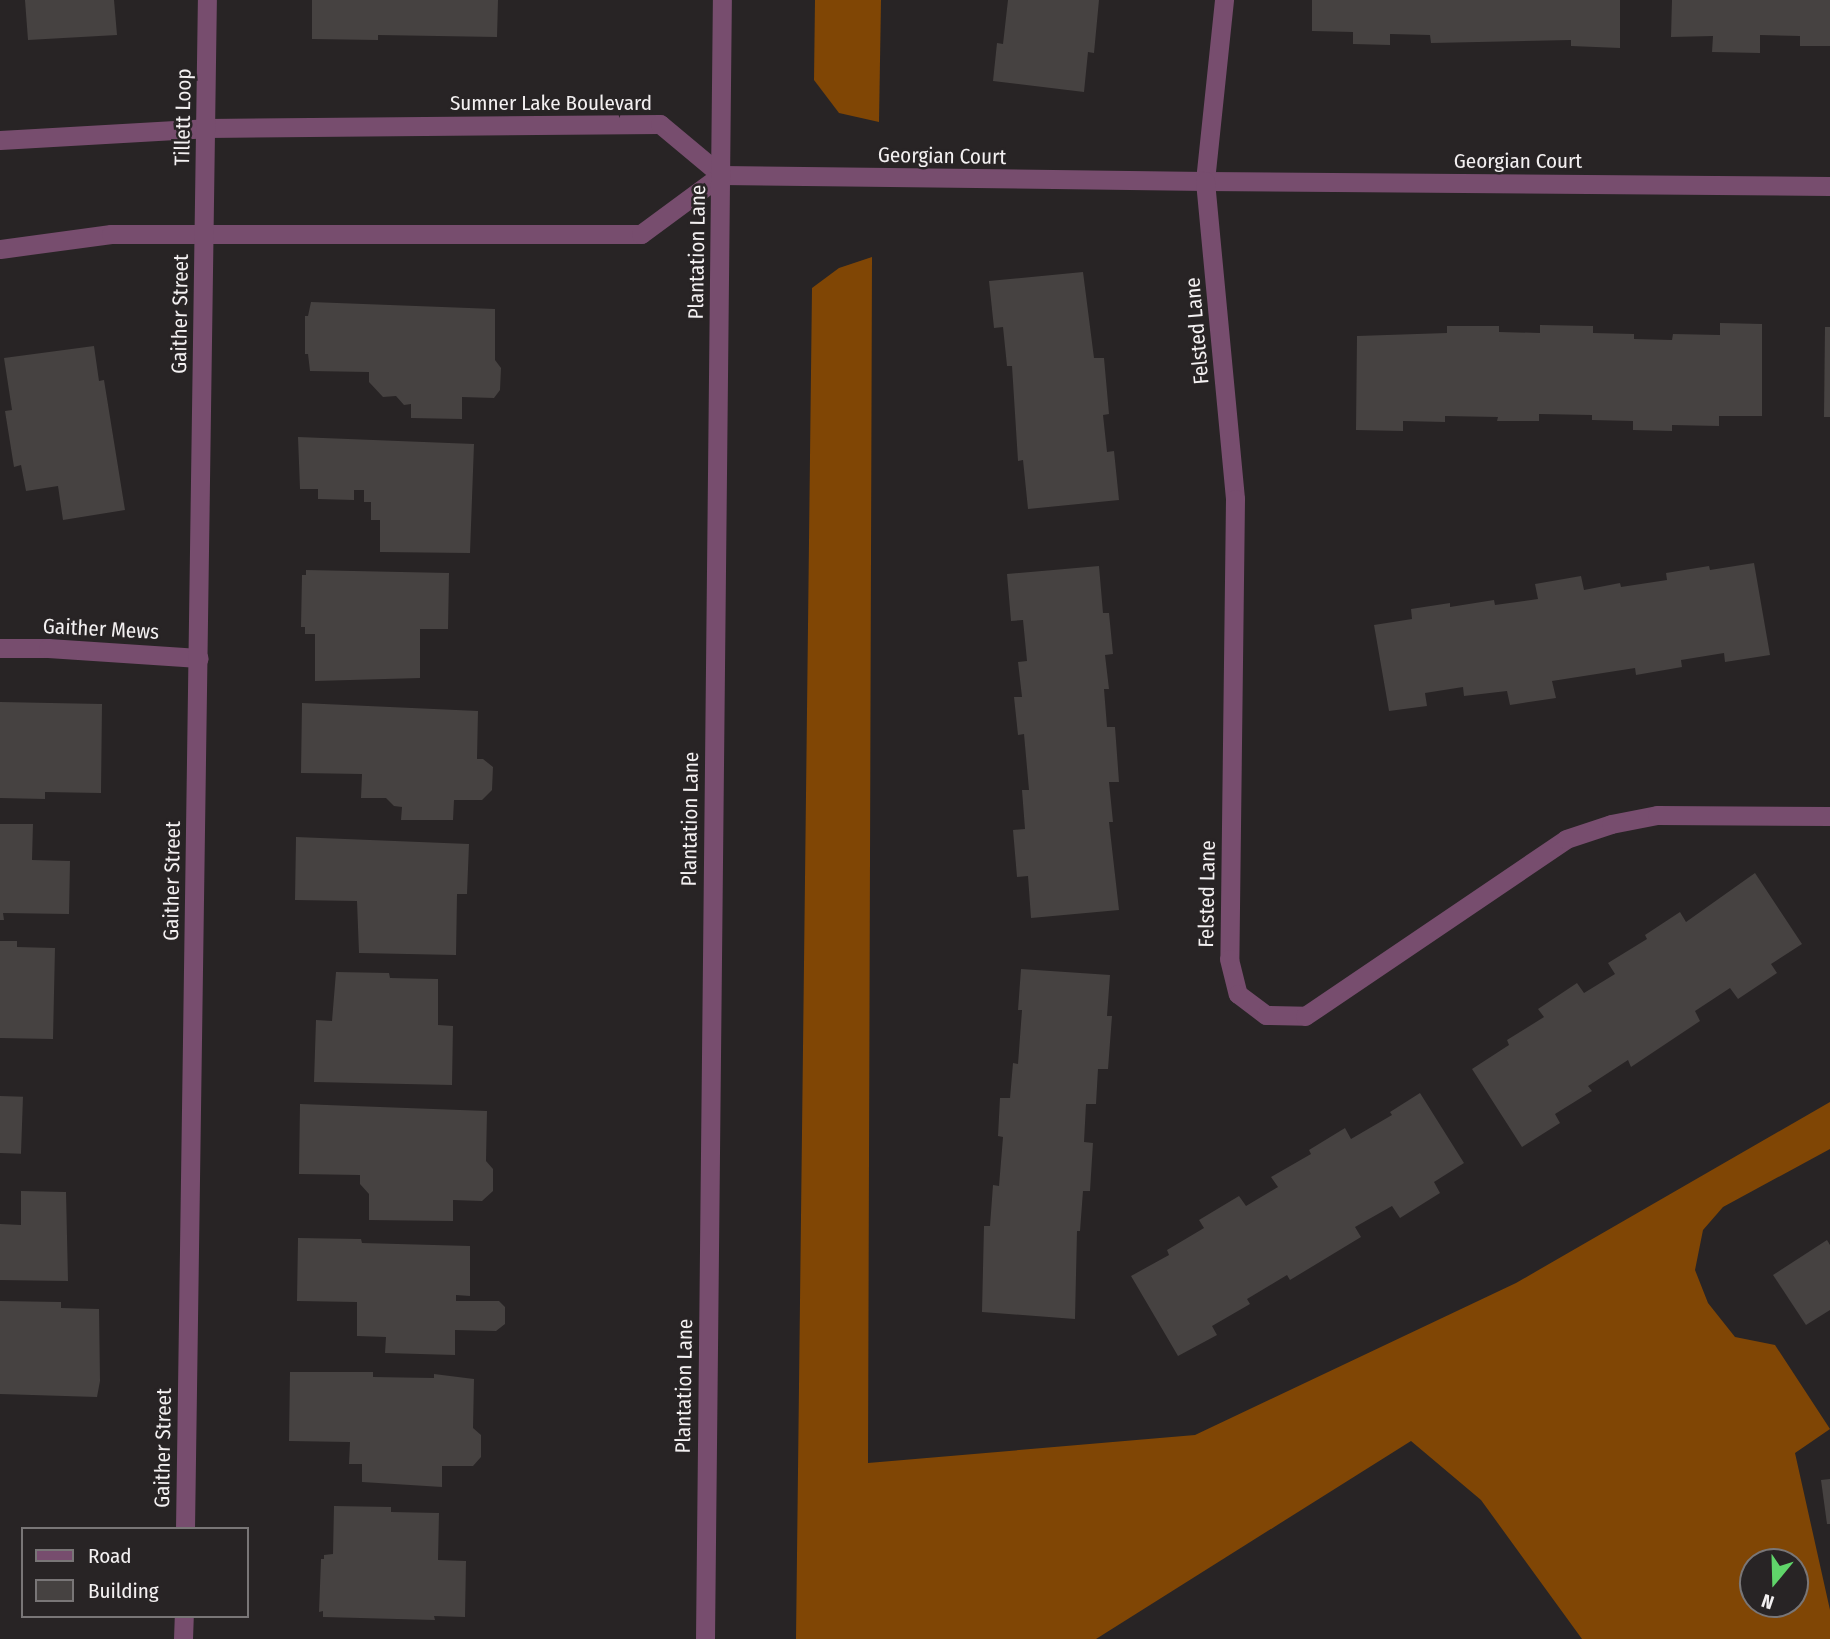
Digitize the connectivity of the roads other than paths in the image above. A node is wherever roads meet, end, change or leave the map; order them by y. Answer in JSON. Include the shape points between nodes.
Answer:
{"nodes":[{"id":1,"x":207,"y":0,"type":"edge"},
{"id":2,"x":722,"y":0,"type":"edge"},
{"id":3,"x":1224,"y":0,"type":"edge"},
{"id":4,"x":206,"y":128,"type":"junction"},
{"id":5,"x":0,"y":140,"type":"edge"},
{"id":6,"x":720,"y":175,"type":"junction"},
{"id":7,"x":1206,"y":181,"type":"junction"},
{"id":8,"x":1830,"y":186,"type":"edge"},
{"id":9,"x":204,"y":235,"type":"junction"},
{"id":10,"x":0,"y":249,"type":"edge"},
{"id":11,"x":0,"y":648,"type":"edge"},
{"id":12,"x":198,"y":658,"type":"junction"},
{"id":13,"x":1830,"y":816,"type":"edge"},
{"id":14,"x":185,"y":1527,"type":"edge"},
{"id":15,"x":184,"y":1618,"type":"edge"},
{"id":16,"x":183,"y":1639,"type":"edge"},
{"id":17,"x":705,"y":1639,"type":"edge"}],
"edges":[{"from":1,"to":4,"type":"street","name":"Tillett Loop"},
{"from":2,"to":6,"type":"street","name":"Plantation Lane"},
{"from":3,"to":7,"type":"street"},
{"from":4,"to":5,"type":"street","name":"Sumner Lake Boulevard"},
{"from":4,"to":6,"type":"street","name":"Sumner Lake Boulevard","via":[[660,124]]},
{"from":4,"to":9,"type":"street","name":"Tillett Loop"},
{"from":6,"to":7,"type":"street","name":"Georgian Court"},
{"from":6,"to":9,"type":"street","via":[[641,234]]},
{"from":6,"to":17,"type":"street","name":"Plantation Lane"},
{"from":7,"to":8,"type":"street","name":"Georgian Court"},
{"from":7,"to":13,"type":"street","name":"Felsted Lane","via":[[1235,499],[1228,959],[1238,994],[1266,1015],[1305,1016],[1566,839],[1611,824],[1657,815]]},
{"from":9,"to":10,"type":"street","via":[[111,234]]},
{"from":9,"to":12,"type":"street","name":"Gaither Street"},
{"from":11,"to":12,"type":"street","name":"Gaither Mews"},
{"from":12,"to":14,"type":"street","name":"Gaither Street"},
{"from":15,"to":16,"type":"street"}]}
